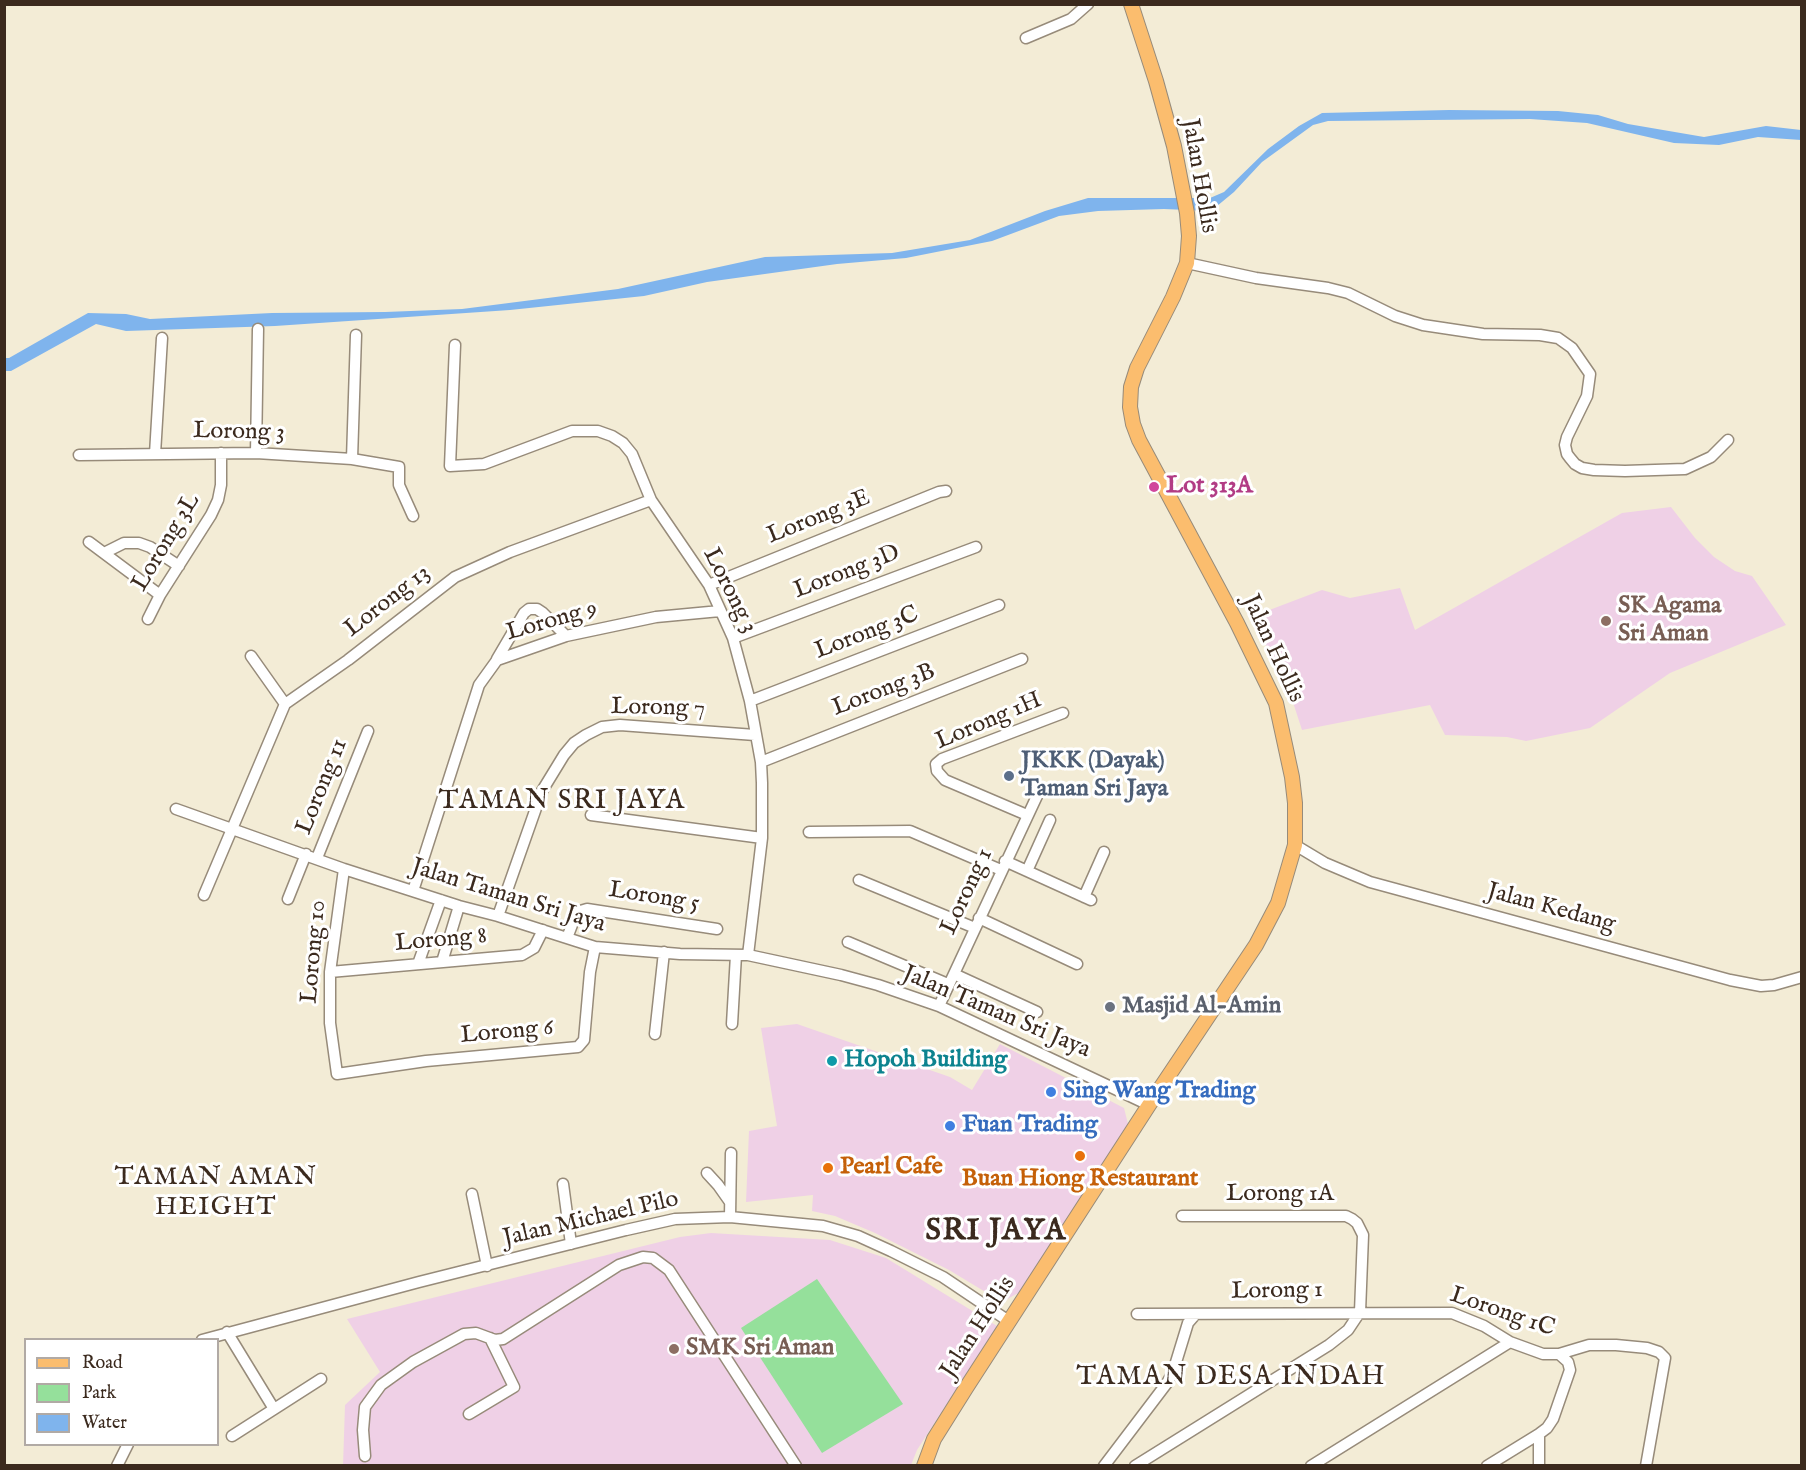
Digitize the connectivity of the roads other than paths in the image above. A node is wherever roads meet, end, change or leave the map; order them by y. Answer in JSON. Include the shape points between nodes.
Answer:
{"nodes":[{"id":1,"x":1088,"y":4,"type":"edge"},
{"id":2,"x":1131,"y":4,"type":"edge"},
{"id":3,"x":1026,"y":38,"type":"dead end"},
{"id":4,"x":1187,"y":263,"type":"junction"},
{"id":5,"x":258,"y":329,"type":"dead end"},
{"id":6,"x":356,"y":335,"type":"dead end"},
{"id":7,"x":162,"y":338,"type":"dead end"},
{"id":8,"x":456,"y":345,"type":"dead end"},
{"id":9,"x":1728,"y":441,"type":"dead end"},
{"id":10,"x":155,"y":453,"type":"junction"},
{"id":11,"x":221,"y":453,"type":"junction"},
{"id":12,"x":256,"y":453,"type":"junction"},
{"id":13,"x":79,"y":455,"type":"dead end"},
{"id":14,"x":352,"y":459,"type":"junction"},
{"id":15,"x":946,"y":491,"type":"dead end"},
{"id":16,"x":651,"y":500,"type":"junction"},
{"id":17,"x":413,"y":516,"type":"dead end"},
{"id":18,"x":89,"y":542,"type":"dead end"},
{"id":19,"x":976,"y":547,"type":"dead end"},
{"id":20,"x":104,"y":553,"type":"junction"},
{"id":21,"x":179,"y":566,"type":"junction"},
{"id":22,"x":708,"y":585,"type":"junction"},
{"id":23,"x":160,"y":595,"type":"junction"},
{"id":24,"x":999,"y":605,"type":"dead end"},
{"id":25,"x":720,"y":611,"type":"junction"},
{"id":26,"x":148,"y":619,"type":"dead end"},
{"id":27,"x":566,"y":636,"type":"junction"},
{"id":28,"x":733,"y":638,"type":"junction"},
{"id":29,"x":251,"y":656,"type":"dead end"},
{"id":30,"x":1022,"y":659,"type":"dead end"},
{"id":31,"x":497,"y":660,"type":"junction"},
{"id":32,"x":750,"y":701,"type":"junction"},
{"id":33,"x":285,"y":704,"type":"junction"},
{"id":34,"x":1063,"y":713,"type":"dead end"},
{"id":35,"x":368,"y":731,"type":"dead end"},
{"id":36,"x":755,"y":735,"type":"junction"},
{"id":37,"x":760,"y":762,"type":"junction"},
{"id":38,"x":1037,"y":796,"type":"dead end"},
{"id":39,"x":176,"y":809,"type":"dead end"},
{"id":40,"x":591,"y":815,"type":"dead end"},
{"id":41,"x":1028,"y":815,"type":"junction"},
{"id":42,"x":1050,"y":820,"type":"dead end"},
{"id":43,"x":231,"y":829,"type":"junction"},
{"id":44,"x":809,"y":832,"type":"dead end"},
{"id":45,"x":762,"y":838,"type":"junction"},
{"id":46,"x":1295,"y":846,"type":"junction"},
{"id":47,"x":1104,"y":852,"type":"dead end"},
{"id":48,"x":306,"y":854,"type":"junction"},
{"id":49,"x":317,"y":858,"type":"junction"},
{"id":50,"x":1003,"y":866,"type":"junction"},
{"id":51,"x":344,"y":869,"type":"junction"},
{"id":52,"x":1027,"y":871,"type":"junction"},
{"id":53,"x":859,"y":880,"type":"dead end"},
{"id":54,"x":413,"y":891,"type":"junction"},
{"id":55,"x":204,"y":895,"type":"dead end"},
{"id":56,"x":288,"y":899,"type":"dead end"},
{"id":57,"x":441,"y":900,"type":"junction"},
{"id":58,"x":459,"y":906,"type":"junction"},
{"id":59,"x":498,"y":916,"type":"junction"},
{"id":60,"x":977,"y":923,"type":"junction"},
{"id":61,"x":717,"y":929,"type":"dead end"},
{"id":62,"x":543,"y":930,"type":"junction"},
{"id":63,"x":567,"y":938,"type":"junction"},
{"id":64,"x":848,"y":942,"type":"dead end"},
{"id":65,"x":594,"y":947,"type":"junction"},
{"id":66,"x":664,"y":952,"type":"junction"},
{"id":67,"x":748,"y":955,"type":"junction"},
{"id":68,"x":736,"y":956,"type":"junction"},
{"id":69,"x":442,"y":962,"type":"junction"},
{"id":70,"x":418,"y":964,"type":"junction"},
{"id":71,"x":1077,"y":964,"type":"dead end"},
{"id":72,"x":330,"y":972,"type":"junction"},
{"id":73,"x":954,"y":974,"type":"junction"},
{"id":74,"x":1802,"y":977,"type":"edge"},
{"id":75,"x":948,"y":984,"type":"junction"},
{"id":76,"x":939,"y":1006,"type":"junction"},
{"id":77,"x":1037,"y":1012,"type":"dead end"},
{"id":78,"x":732,"y":1024,"type":"dead end"},
{"id":79,"x":655,"y":1034,"type":"dead end"},
{"id":80,"x":337,"y":1074,"type":"joint"},
{"id":81,"x":1149,"y":1105,"type":"junction"},
{"id":82,"x":731,"y":1153,"type":"dead end"},
{"id":83,"x":707,"y":1173,"type":"dead end"},
{"id":84,"x":562,"y":1184,"type":"dead end"},
{"id":85,"x":471,"y":1194,"type":"dead end"},
{"id":86,"x":730,"y":1202,"type":"junction"},
{"id":87,"x":730,"y":1216,"type":"junction"},
{"id":88,"x":1182,"y":1216,"type":"dead end"},
{"id":89,"x":571,"y":1244,"type":"junction"},
{"id":90,"x":488,"y":1266,"type":"junction"},
{"id":91,"x":1360,"y":1312,"type":"junction"},
{"id":92,"x":1137,"y":1314,"type":"dead end"},
{"id":93,"x":1195,"y":1315,"type":"junction"},
{"id":94,"x":1010,"y":1322,"type":"junction"},
{"id":95,"x":227,"y":1332,"type":"junction"},
{"id":96,"x":208,"y":1338,"type":"edge"},
{"id":97,"x":490,"y":1338,"type":"junction"},
{"id":98,"x":1510,"y":1342,"type":"junction"},
{"id":99,"x":1559,"y":1354,"type":"junction"},
{"id":100,"x":321,"y":1379,"type":"dead end"},
{"id":101,"x":274,"y":1409,"type":"junction"},
{"id":102,"x":469,"y":1414,"type":"dead end"},
{"id":103,"x":1539,"y":1434,"type":"junction"},
{"id":104,"x":232,"y":1436,"type":"dead end"},
{"id":105,"x":128,"y":1446,"type":"edge"},
{"id":106,"x":365,"y":1456,"type":"dead end"},
{"id":107,"x":117,"y":1466,"type":"edge"},
{"id":108,"x":796,"y":1466,"type":"edge"},
{"id":109,"x":924,"y":1466,"type":"edge"},
{"id":110,"x":1104,"y":1466,"type":"edge"},
{"id":111,"x":1135,"y":1466,"type":"edge"},
{"id":112,"x":1311,"y":1466,"type":"edge"},
{"id":113,"x":1487,"y":1466,"type":"edge"},
{"id":114,"x":1539,"y":1466,"type":"edge"},
{"id":115,"x":1646,"y":1466,"type":"edge"}],
"edges":[{"from":1,"to":3,"type":"street","via":[[1071,19]]},
{"from":2,"to":4,"type":"main road","name":"Jalan Hollis","via":[[1174,146],[1187,213]]},
{"from":4,"to":9,"type":"street","via":[[1348,293],[1423,325],[1484,334],[1558,338],[1572,348],[1590,374],[1587,396],[1565,445],[1575,465],[1582,468],[1685,469],[1712,457]]},
{"from":4,"to":46,"type":"main road","name":"Jalan Hollis","via":[[1137,368],[1131,387],[1133,424],[1276,703],[1292,777]]},
{"from":5,"to":12,"type":"street"},
{"from":6,"to":14,"type":"street"},
{"from":7,"to":10,"type":"street"},
{"from":8,"to":16,"type":"street","name":"Lorong 3","via":[[450,466],[484,464],[572,431],[598,431],[623,443],[632,454]]},
{"from":10,"to":11,"type":"street","name":"Lorong 3"},
{"from":10,"to":13,"type":"street","name":"Lorong 3"},
{"from":11,"to":12,"type":"street","name":"Lorong 3"},
{"from":11,"to":21,"type":"street","name":"Lorong 3L","via":[[218,500]]},
{"from":12,"to":14,"type":"street","name":"Lorong 3"},
{"from":14,"to":17,"type":"street","name":"Lorong 3","via":[[399,467],[399,485]]},
{"from":15,"to":22,"type":"street","name":"Lorong 3E"},
{"from":16,"to":22,"type":"street","name":"Lorong 3"},
{"from":16,"to":33,"type":"street","name":"Lorong 13","via":[[510,552],[455,577]]},
{"from":18,"to":20,"type":"street"},
{"from":19,"to":28,"type":"street","name":"Lorong 3D"},
{"from":20,"to":21,"type":"street","via":[[124,543],[139,543]]},
{"from":20,"to":23,"type":"street"},
{"from":21,"to":23,"type":"street","name":"Lorong 3L"},
{"from":22,"to":25,"type":"street","name":"Lorong 3"},
{"from":23,"to":26,"type":"street","name":"Lorong 3L"},
{"from":24,"to":32,"type":"street","name":"Lorong 3C"},
{"from":25,"to":27,"type":"street","name":"Lorong 9","via":[[656,617]]},
{"from":25,"to":28,"type":"street","name":"Lorong 3"},
{"from":27,"to":31,"type":"street","name":"Lorong 9"},
{"from":27,"to":31,"type":"street","via":[[543,613],[529,609]]},
{"from":28,"to":32,"type":"street","name":"Lorong 3"},
{"from":29,"to":33,"type":"street"},
{"from":30,"to":37,"type":"street","name":"Lorong 3B"},
{"from":31,"to":54,"type":"street","name":"Lorong 9","via":[[479,685]]},
{"from":32,"to":36,"type":"street","name":"Lorong 3"},
{"from":33,"to":43,"type":"street"},
{"from":34,"to":41,"type":"street","name":"Lorong 1H","via":[[936,764],[945,780]]},
{"from":35,"to":49,"type":"street","name":"Lorong 11"},
{"from":36,"to":37,"type":"street","name":"Lorong 3"},
{"from":36,"to":59,"type":"street","name":"Lorong 7","via":[[620,725],[602,727],[586,735],[564,755],[543,791]]},
{"from":37,"to":45,"type":"street","name":"Lorong 3"},
{"from":38,"to":41,"type":"street","name":"Lorong 1"},
{"from":39,"to":43,"type":"street","name":"Jalan Taman Sri Jaya"},
{"from":40,"to":45,"type":"street"},
{"from":41,"to":50,"type":"street","name":"Lorong 1"},
{"from":42,"to":52,"type":"street"},
{"from":43,"to":48,"type":"street","name":"Jalan Taman Sri Jaya"},
{"from":43,"to":55,"type":"street"},
{"from":44,"to":50,"type":"street","via":[[910,831]]},
{"from":45,"to":67,"type":"street","name":"Lorong 3"},
{"from":46,"to":74,"type":"street","name":"Jalan Kedang","via":[[1370,882],[1730,980],[1761,986]]},
{"from":46,"to":81,"type":"main road","name":"Jalan Hollis","via":[[1278,903],[1256,945]]},
{"from":47,"to":52,"type":"street","via":[[1087,898]]},
{"from":48,"to":49,"type":"street","name":"Jalan Taman Sri Jaya"},
{"from":48,"to":56,"type":"street"},
{"from":49,"to":51,"type":"street","name":"Jalan Taman Sri Jaya"},
{"from":50,"to":52,"type":"street"},
{"from":50,"to":60,"type":"street","name":"Lorong 1"},
{"from":51,"to":54,"type":"street","name":"Jalan Taman Sri Jaya"},
{"from":51,"to":72,"type":"street","name":"Lorong 10"},
{"from":53,"to":60,"type":"street"},
{"from":54,"to":57,"type":"street","name":"Jalan Taman Sri Jaya"},
{"from":57,"to":58,"type":"street","name":"Jalan Taman Sri Jaya"},
{"from":57,"to":70,"type":"street"},
{"from":58,"to":59,"type":"street","name":"Jalan Taman Sri Jaya"},
{"from":58,"to":69,"type":"street"},
{"from":59,"to":62,"type":"street","name":"Jalan Taman Sri Jaya"},
{"from":60,"to":71,"type":"street"},
{"from":60,"to":73,"type":"street","name":"Lorong 1"},
{"from":61,"to":63,"type":"street","name":"Lorong 5","via":[[587,909],[577,912]]},
{"from":62,"to":63,"type":"street","name":"Jalan Taman Sri Jaya"},
{"from":62,"to":69,"type":"street","name":"Lorong 8","via":[[534,948],[522,955]]},
{"from":63,"to":65,"type":"street","name":"Jalan Taman Sri Jaya"},
{"from":64,"to":75,"type":"street"},
{"from":65,"to":66,"type":"street","name":"Jalan Taman Sri Jaya"},
{"from":65,"to":80,"type":"street","name":"Lorong 6","via":[[586,1030],[578,1047],[426,1061]]},
{"from":66,"to":68,"type":"street","name":"Jalan Taman Sri Jaya"},
{"from":66,"to":79,"type":"street"},
{"from":67,"to":68,"type":"street","name":"Jalan Taman Sri Jaya"},
{"from":67,"to":76,"type":"street","name":"Jalan Taman Sri Jaya","via":[[841,975]]},
{"from":68,"to":78,"type":"street"},
{"from":69,"to":70,"type":"street","name":"Lorong 8"},
{"from":70,"to":72,"type":"street","name":"Lorong 8"},
{"from":72,"to":80,"type":"street","name":"Lorong 10","via":[[330,1023]]},
{"from":73,"to":75,"type":"street","name":"Lorong 1"},
{"from":73,"to":77,"type":"street"},
{"from":75,"to":76,"type":"street","name":"Lorong 1"},
{"from":76,"to":81,"type":"street","name":"Jalan Taman Sri Jaya"},
{"from":81,"to":94,"type":"main road","name":"Jalan Hollis"},
{"from":82,"to":86,"type":"street"},
{"from":83,"to":86,"type":"street"},
{"from":84,"to":89,"type":"street"},
{"from":85,"to":90,"type":"street"},
{"from":86,"to":87,"type":"street"},
{"from":87,"to":89,"type":"street","name":"Jalan Michael Pilo","via":[[675,1219]]},
{"from":87,"to":94,"type":"street","name":"Jalan Michael Pilo","via":[[823,1226],[858,1236],[943,1277]]},
{"from":88,"to":91,"type":"street","name":"Lorong 1A","via":[[1352,1219],[1363,1235]]},
{"from":89,"to":90,"type":"street","name":"Jalan Michael Pilo"},
{"from":90,"to":95,"type":"street","name":"Jalan Michael Pilo"},
{"from":91,"to":93,"type":"street","name":"Lorong 1"},
{"from":91,"to":98,"type":"street","name":"Lorong 1C","via":[[1452,1313]]},
{"from":91,"to":111,"type":"street","via":[[1348,1330],[1329,1345]]},
{"from":92,"to":93,"type":"street","name":"Lorong 1"},
{"from":93,"to":110,"type":"street","via":[[1188,1323],[1167,1383]]},
{"from":94,"to":109,"type":"main road","name":"Jalan Hollis","via":[[934,1439]]},
{"from":95,"to":96,"type":"street","name":"Jalan Michael Pilo"},
{"from":95,"to":101,"type":"street"},
{"from":97,"to":102,"type":"street","via":[[514,1387]]},
{"from":97,"to":106,"type":"street","via":[[470,1333],[457,1336],[381,1385],[365,1407]]},
{"from":97,"to":108,"type":"street","via":[[510,1336],[619,1265],[653,1258],[669,1270],[688,1297]]},
{"from":98,"to":99,"type":"street","name":"Lorong 1C","via":[[1543,1354]]},
{"from":98,"to":112,"type":"street"},
{"from":99,"to":103,"type":"street","via":[[1570,1370],[1553,1419]]},
{"from":99,"to":115,"type":"street","via":[[1589,1346],[1616,1345],[1647,1348],[1665,1358]]},
{"from":100,"to":101,"type":"street"},
{"from":101,"to":104,"type":"street"},
{"from":103,"to":113,"type":"street"},
{"from":103,"to":114,"type":"street"},
{"from":105,"to":107,"type":"street"}]}
